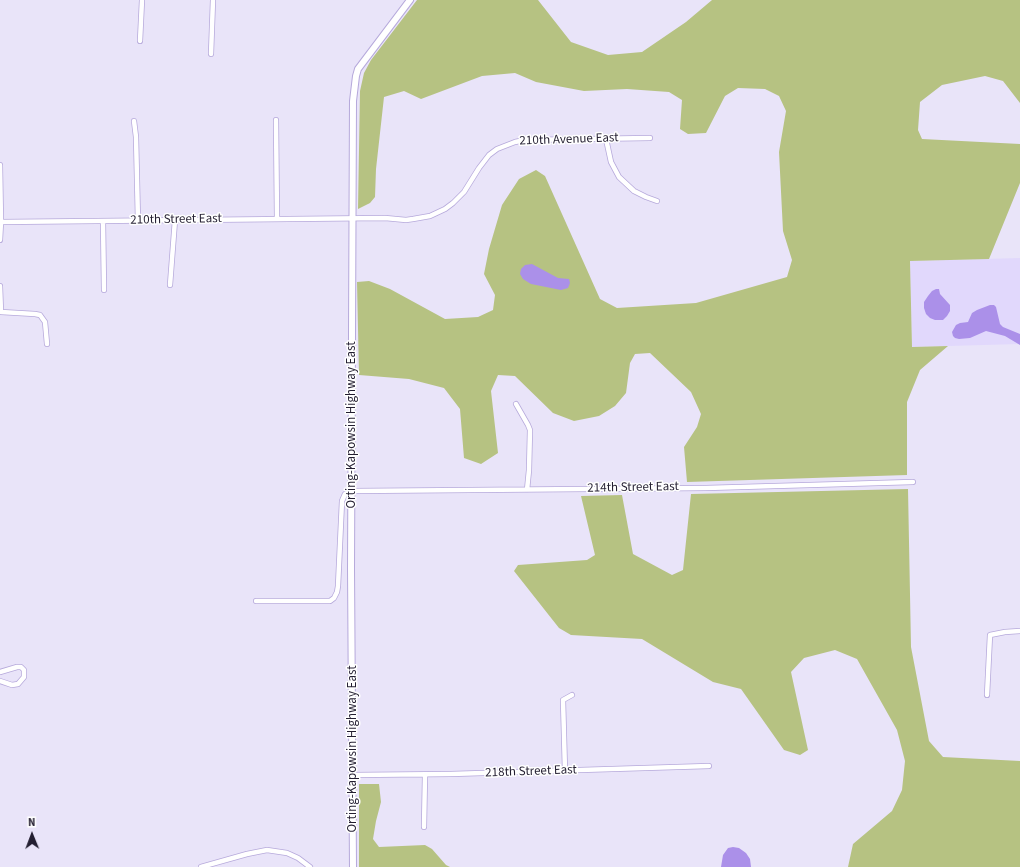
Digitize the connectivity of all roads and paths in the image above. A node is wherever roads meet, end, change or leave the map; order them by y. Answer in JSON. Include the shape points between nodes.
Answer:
{"nodes":[{"id":1,"x":142,"y":0,"type":"edge"},
{"id":2,"x":213,"y":0,"type":"edge"},
{"id":3,"x":410,"y":0,"type":"edge"},
{"id":4,"x":140,"y":41,"type":"dead end"},
{"id":5,"x":211,"y":54,"type":"dead end"},
{"id":6,"x":276,"y":120,"type":"dead end"},
{"id":7,"x":134,"y":122,"type":"dead end"},
{"id":8,"x":650,"y":138,"type":"dead end"},
{"id":9,"x":606,"y":139,"type":"junction"},
{"id":10,"x":0,"y":165,"type":"edge"},
{"id":11,"x":657,"y":201,"type":"dead end"},
{"id":12,"x":277,"y":219,"type":"junction"},
{"id":13,"x":352,"y":219,"type":"junction"},
{"id":14,"x":175,"y":220,"type":"junction"},
{"id":15,"x":103,"y":221,"type":"junction"},
{"id":16,"x":138,"y":221,"type":"junction"},
{"id":17,"x":1,"y":222,"type":"edge"},
{"id":18,"x":0,"y":240,"type":"edge"},
{"id":19,"x":170,"y":285,"type":"dead end"},
{"id":20,"x":0,"y":286,"type":"edge"},
{"id":21,"x":104,"y":290,"type":"dead end"},
{"id":22,"x":47,"y":344,"type":"dead end"},
{"id":23,"x":516,"y":404,"type":"dead end"},
{"id":24,"x":913,"y":482,"type":"dead end"},
{"id":25,"x":527,"y":490,"type":"junction"},
{"id":26,"x":352,"y":491,"type":"junction"},
{"id":27,"x":256,"y":601,"type":"dead end"},
{"id":28,"x":1020,"y":631,"type":"edge"},
{"id":29,"x":0,"y":672,"type":"edge"},
{"id":30,"x":0,"y":681,"type":"edge"},
{"id":31,"x":572,"y":695,"type":"dead end"},
{"id":32,"x":987,"y":695,"type":"dead end"},
{"id":33,"x":709,"y":766,"type":"dead end"},
{"id":34,"x":565,"y":771,"type":"junction"},
{"id":35,"x":353,"y":775,"type":"junction"},
{"id":36,"x":425,"y":775,"type":"junction"},
{"id":37,"x":424,"y":827,"type":"dead end"},
{"id":38,"x":201,"y":867,"type":"edge"},
{"id":39,"x":310,"y":867,"type":"edge"},
{"id":40,"x":353,"y":867,"type":"edge"}],
"edges":[{"from":1,"to":4,"type":"street"},
{"from":2,"to":5,"type":"street"},
{"from":3,"to":13,"type":"main road","name":"Orting-Kapowsin Highway East","via":[[362,62],[356,76],[353,101]]},
{"from":6,"to":12,"type":"street"},
{"from":7,"to":16,"type":"street"},
{"from":8,"to":9,"type":"street","name":"210th Avenue East"},
{"from":9,"to":11,"type":"street","via":[[611,162],[619,177],[634,191]]},
{"from":9,"to":13,"type":"street","name":"210th Avenue East","via":[[515,142],[497,149],[489,156],[464,192],[438,213],[406,220]]},
{"from":10,"to":17,"type":"street"},
{"from":12,"to":13,"type":"street","name":"210th Street East"},
{"from":12,"to":14,"type":"street","name":"210th Street East"},
{"from":13,"to":26,"type":"main road","name":"Orting-Kapowsin Highway East"},
{"from":14,"to":16,"type":"street","name":"210th Street East"},
{"from":14,"to":19,"type":"street"},
{"from":15,"to":16,"type":"street","name":"210th Street East"},
{"from":15,"to":17,"type":"street","name":"210th Street East"},
{"from":15,"to":21,"type":"street"},
{"from":17,"to":18,"type":"street"},
{"from":20,"to":22,"type":"street","via":[[1,312],[40,315],[45,322]]},
{"from":23,"to":25,"type":"street","via":[[530,430]]},
{"from":24,"to":25,"type":"street","name":"214th Street East"},
{"from":25,"to":26,"type":"street","name":"214th Street East"},
{"from":26,"to":27,"type":"street","via":[[345,494],[342,501],[338,586],[334,598],[330,601]]},
{"from":26,"to":35,"type":"main road","name":"Orting-Kapowsin Highway East"},
{"from":28,"to":32,"type":"street","via":[[990,634]]},
{"from":29,"to":30,"type":"street","via":[[17,667],[24,670],[24,677],[18,684]]},
{"from":31,"to":34,"type":"street","via":[[563,700]]},
{"from":33,"to":34,"type":"street","name":"218th Street East"},
{"from":34,"to":36,"type":"street","name":"218th Street East"},
{"from":35,"to":36,"type":"street","name":"218th Street East"},
{"from":35,"to":40,"type":"main road","name":"Orting-Kapowsin Highway East"},
{"from":36,"to":37,"type":"street"},
{"from":38,"to":39,"type":"street","via":[[267,850],[287,853]]}]}
